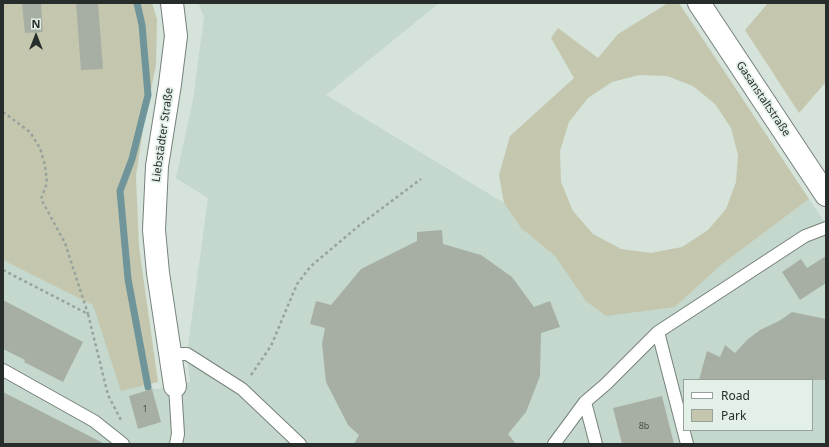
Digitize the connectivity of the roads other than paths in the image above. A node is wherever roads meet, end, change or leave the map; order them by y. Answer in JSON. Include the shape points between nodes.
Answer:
{"nodes":[{"id":1,"x":172,"y":3,"type":"edge"},
{"id":2,"x":699,"y":3,"type":"edge"},
{"id":3,"x":826,"y":195,"type":"edge"},
{"id":4,"x":826,"y":228,"type":"edge"},
{"id":5,"x":658,"y":332,"type":"junction"},
{"id":6,"x":169,"y":354,"type":"junction"},
{"id":7,"x":3,"y":370,"type":"edge"},
{"id":8,"x":175,"y":386,"type":"joint"},
{"id":9,"x":585,"y":402,"type":"junction"},
{"id":10,"x":683,"y":429,"type":"edge"},
{"id":11,"x":684,"y":431,"type":"edge"},
{"id":12,"x":123,"y":444,"type":"edge"},
{"id":13,"x":176,"y":444,"type":"edge"},
{"id":14,"x":300,"y":444,"type":"edge"},
{"id":15,"x":554,"y":444,"type":"edge"},
{"id":16,"x":596,"y":444,"type":"edge"},
{"id":17,"x":687,"y":444,"type":"edge"}],
"edges":[{"from":1,"to":6,"type":"street","name":"Liebstädter Straße","via":[[176,36],[157,166],[154,230]]},
{"from":2,"to":3,"type":"street","name":"Gasanstaltstraße"},
{"from":4,"to":5,"type":"lane","via":[[805,236]]},
{"from":5,"to":9,"type":"lane"},
{"from":5,"to":10,"type":"lane"},
{"from":6,"to":8,"type":"street","name":"Liebstädter Straße"},
{"from":6,"to":14,"type":"lane","via":[[187,354],[242,389]]},
{"from":7,"to":12,"type":"lane","via":[[94,421]]},
{"from":8,"to":13,"type":"lane","via":[[178,434]]},
{"from":9,"to":15,"type":"lane"},
{"from":9,"to":16,"type":"lane"},
{"from":11,"to":17,"type":"lane"}]}
